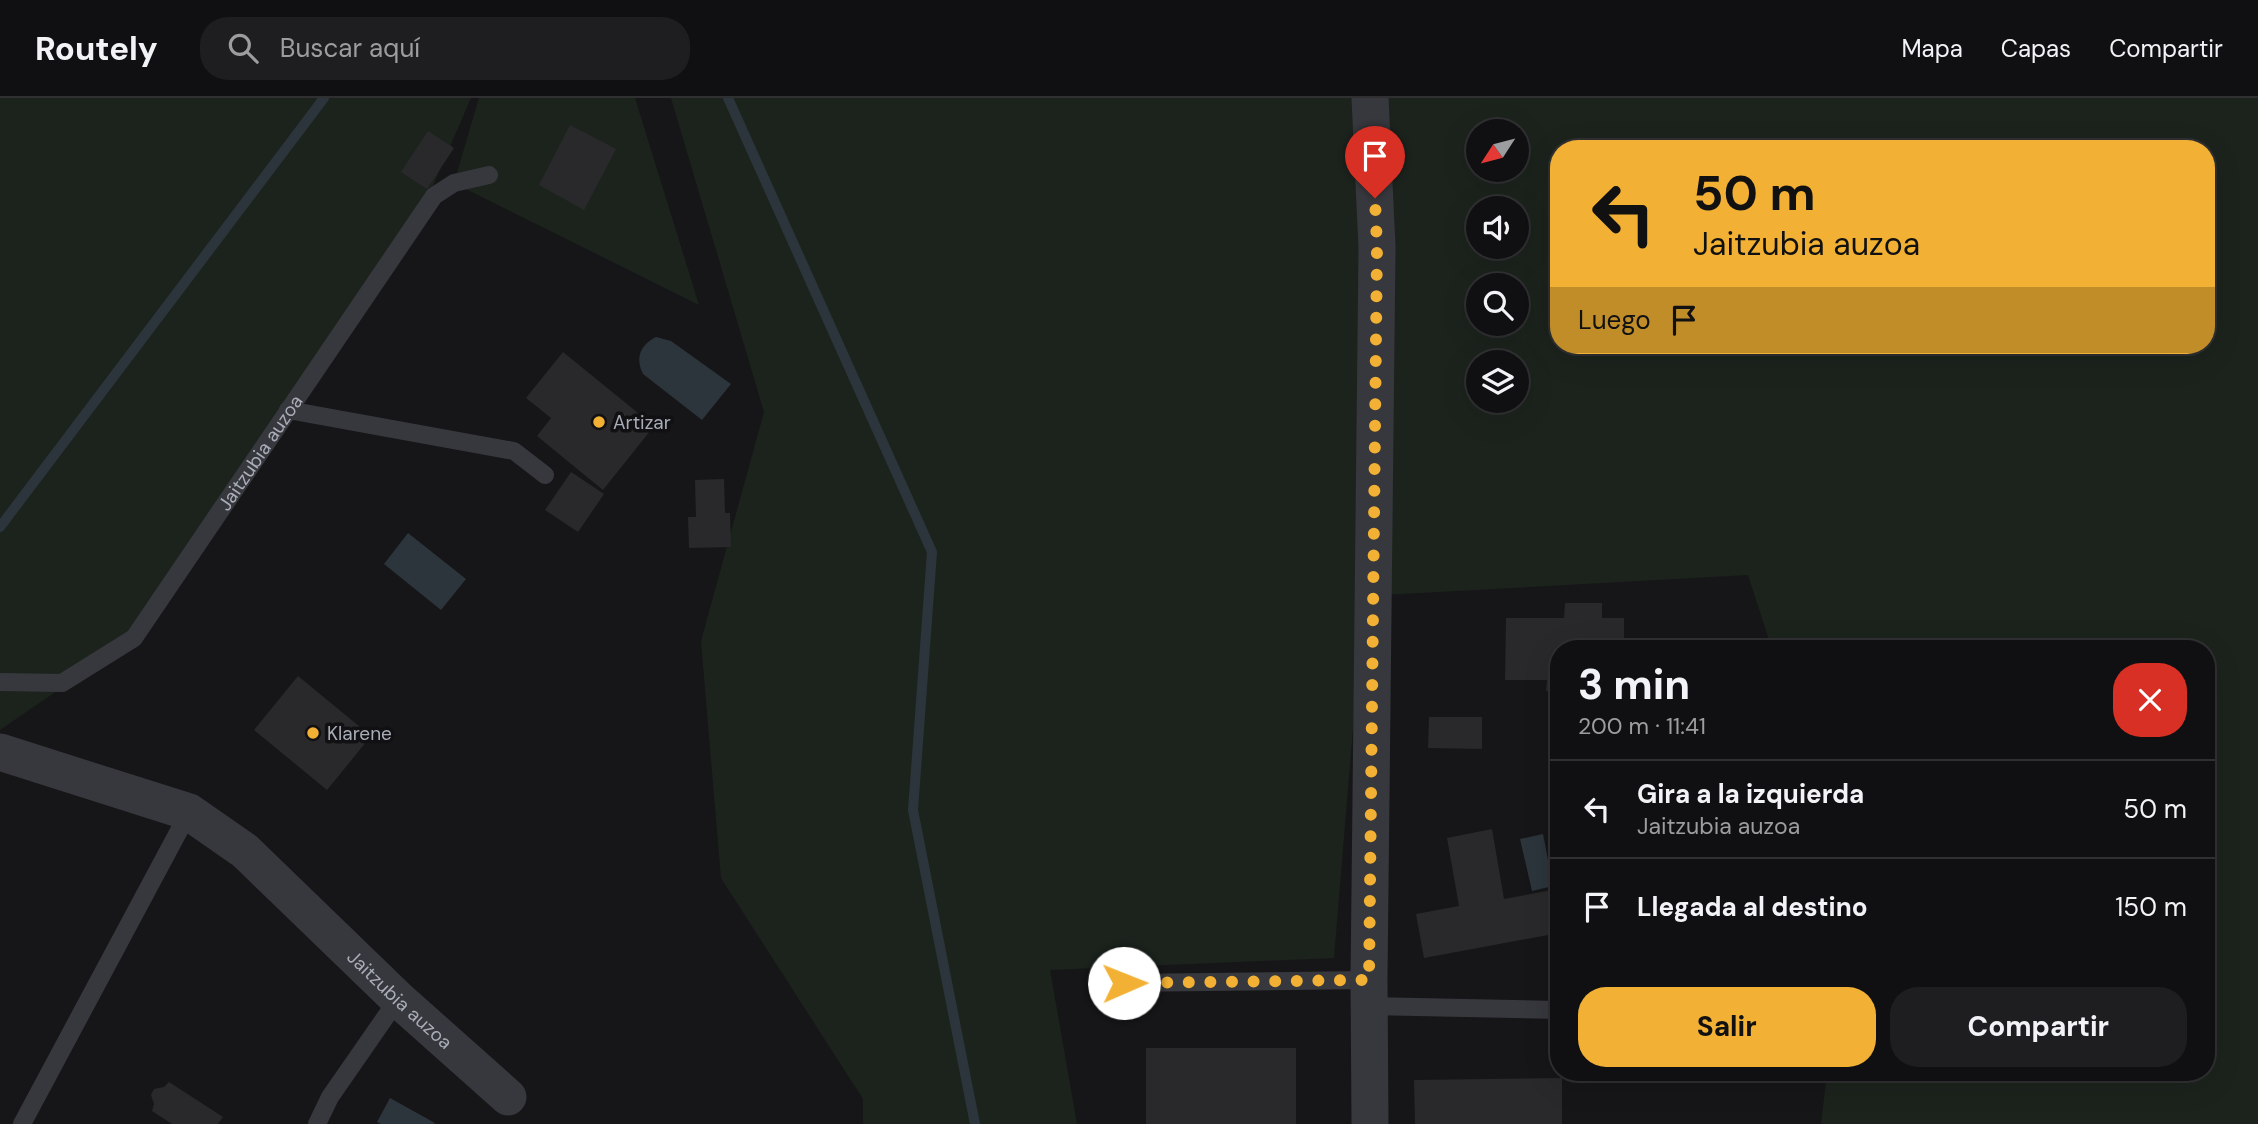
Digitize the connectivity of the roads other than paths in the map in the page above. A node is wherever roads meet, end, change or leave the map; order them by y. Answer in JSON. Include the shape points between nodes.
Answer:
{"nodes":[{"id":1,"x":1370,"y":98,"type":"edge"},
{"id":2,"x":489,"y":174,"type":"dead end"},
{"id":3,"x":288,"y":410,"type":"junction"},
{"id":4,"x":545,"y":475,"type":"dead end"},
{"id":5,"x":0,"y":682,"type":"edge"},
{"id":6,"x":0,"y":751,"type":"edge"},
{"id":7,"x":189,"y":812,"type":"junction"},
{"id":8,"x":1124,"y":983,"type":"dead end"},
{"id":9,"x":1369,"y":993,"type":"junction"},
{"id":10,"x":398,"y":999,"type":"junction"},
{"id":11,"x":1550,"y":1009,"type":"edge"},
{"id":12,"x":508,"y":1097,"type":"dead end"},
{"id":13,"x":22,"y":1124,"type":"edge"},
{"id":14,"x":317,"y":1124,"type":"edge"},
{"id":15,"x":1370,"y":1124,"type":"edge"}],
"edges":[{"from":1,"to":9,"type":"street","via":[[1377,247]]},
{"from":2,"to":3,"type":"lane","name":"Jaitzubia auzoa","via":[[454,183],[434,196]]},
{"from":3,"to":4,"type":"lane","via":[[514,451]]},
{"from":3,"to":5,"type":"lane","name":"Jaitzubia auzoa","via":[[134,638],[62,684]]},
{"from":6,"to":7,"type":"street","name":"Jaitzubia auzoa"},
{"from":7,"to":10,"type":"street","name":"Jaitzubia auzoa","via":[[245,851]]},
{"from":7,"to":13,"type":"lane"},
{"from":8,"to":9,"type":"lane"},
{"from":9,"to":11,"type":"lane"},
{"from":9,"to":15,"type":"street"},
{"from":10,"to":12,"type":"street","name":"Jaitzubia auzoa"},
{"from":10,"to":14,"type":"lane","via":[[330,1097]]}]}
